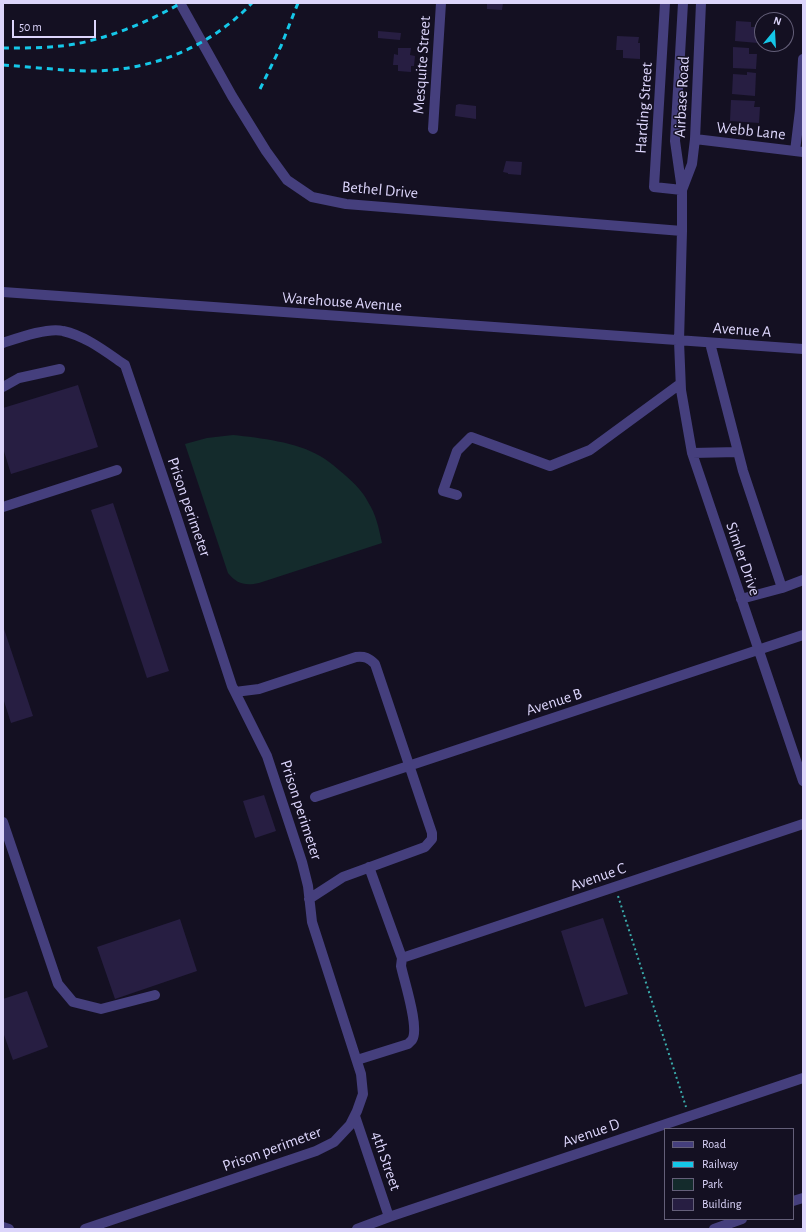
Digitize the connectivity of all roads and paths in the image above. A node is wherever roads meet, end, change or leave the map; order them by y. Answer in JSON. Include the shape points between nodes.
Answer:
{"nodes":[{"id":1,"x":180,"y":3,"type":"edge"},
{"id":2,"x":441,"y":3,"type":"edge"},
{"id":3,"x":665,"y":3,"type":"edge"},
{"id":4,"x":683,"y":3,"type":"edge"},
{"id":5,"x":701,"y":3,"type":"edge"},
{"id":6,"x":803,"y":59,"type":"edge"},
{"id":7,"x":433,"y":129,"type":"dead end"},
{"id":8,"x":695,"y":139,"type":"junction"},
{"id":9,"x":799,"y":152,"type":"edge"},
{"id":10,"x":682,"y":190,"type":"junction"},
{"id":11,"x":682,"y":231,"type":"junction"},
{"id":12,"x":3,"y":292,"type":"edge"},
{"id":13,"x":679,"y":340,"type":"junction"},
{"id":14,"x":710,"y":342,"type":"junction"},
{"id":15,"x":3,"y":343,"type":"edge"},
{"id":16,"x":803,"y":349,"type":"edge"},
{"id":17,"x":60,"y":369,"type":"dead end"},
{"id":18,"x":680,"y":384,"type":"junction"},
{"id":19,"x":3,"y":387,"type":"edge"},
{"id":20,"x":738,"y":452,"type":"junction"},
{"id":21,"x":692,"y":453,"type":"junction"},
{"id":22,"x":117,"y":470,"type":"dead end"},
{"id":23,"x":456,"y":495,"type":"dead end"},
{"id":24,"x":3,"y":507,"type":"edge"},
{"id":25,"x":803,"y":580,"type":"edge"},
{"id":26,"x":782,"y":588,"type":"junction"},
{"id":27,"x":741,"y":599,"type":"junction"},
{"id":28,"x":803,"y":635,"type":"edge"},
{"id":29,"x":758,"y":650,"type":"junction"},
{"id":30,"x":235,"y":692,"type":"junction"},
{"id":31,"x":409,"y":766,"type":"junction"},
{"id":32,"x":803,"y":781,"type":"edge"},
{"id":33,"x":315,"y":798,"type":"dead end"},
{"id":34,"x":3,"y":822,"type":"edge"},
{"id":35,"x":803,"y":824,"type":"edge"},
{"id":36,"x":369,"y":867,"type":"junction"},
{"id":37,"x":615,"y":887,"type":"junction"},
{"id":38,"x":309,"y":898,"type":"junction"},
{"id":39,"x":402,"y":958,"type":"junction"},
{"id":40,"x":155,"y":996,"type":"dead end"},
{"id":41,"x":357,"y":1060,"type":"junction"},
{"id":42,"x":803,"y":1078,"type":"edge"},
{"id":43,"x":355,"y":1116,"type":"junction"},
{"id":44,"x":689,"y":1116,"type":"junction"},
{"id":45,"x":389,"y":1217,"type":"junction"},
{"id":46,"x":739,"y":1220,"type":"edge"},
{"id":47,"x":3,"y":1227,"type":"edge"},
{"id":48,"x":8,"y":1229,"type":"edge"},
{"id":49,"x":85,"y":1229,"type":"edge"},
{"id":50,"x":358,"y":1229,"type":"edge"},
{"id":51,"x":714,"y":1229,"type":"edge"}],
"edges":[{"from":1,"to":11,"type":"street","name":"Bethel Drive","via":[[266,151],[287,180],[312,197],[346,204]]},
{"from":2,"to":7,"type":"street","name":"Mesquite Street"},
{"from":3,"to":10,"type":"street","name":"Harding Street","via":[[654,187]]},
{"from":4,"to":10,"type":"street","name":"Airbase Road","via":[[675,141]]},
{"from":5,"to":8,"type":"street","name":"Airbase Road"},
{"from":6,"to":9,"type":"street"},
{"from":8,"to":9,"type":"street","name":"Webb Lane"},
{"from":8,"to":10,"type":"street","name":"Airbase Road","via":[[692,164]]},
{"from":10,"to":11,"type":"street","name":"Airbase Road"},
{"from":11,"to":13,"type":"street","name":"Airbase Road"},
{"from":12,"to":13,"type":"street","name":"Warehouse Avenue"},
{"from":13,"to":14,"type":"street","name":"Avenue A"},
{"from":13,"to":18,"type":"street","name":"Simler Drive"},
{"from":14,"to":16,"type":"street","name":"Avenue A"},
{"from":14,"to":20,"type":"street"},
{"from":15,"to":30,"type":"street","name":"Prison perimeter","via":[[43,332],[62,330],[84,338],[125,366]]},
{"from":17,"to":19,"type":"street","via":[[19,378]]},
{"from":18,"to":21,"type":"street","name":"Simler Drive"},
{"from":18,"to":23,"type":"street","via":[[590,450],[550,466],[471,437],[457,451],[443,491]]},
{"from":20,"to":21,"type":"street"},
{"from":20,"to":26,"type":"street"},
{"from":21,"to":27,"type":"street","name":"Simler Drive"},
{"from":22,"to":24,"type":"street"},
{"from":25,"to":26,"type":"street"},
{"from":26,"to":27,"type":"street"},
{"from":27,"to":29,"type":"street","name":"Simler Drive"},
{"from":28,"to":29,"type":"street","name":"Avenue B"},
{"from":29,"to":31,"type":"street","name":"Avenue B"},
{"from":29,"to":32,"type":"street","name":"Simler Drive"},
{"from":30,"to":31,"type":"street","via":[[259,689],[364,656],[375,664]]},
{"from":30,"to":38,"type":"street","name":"Prison perimeter","via":[[268,756],[302,862]]},
{"from":31,"to":33,"type":"street","name":"Avenue B"},
{"from":31,"to":36,"type":"street","via":[[432,839],[425,848]]},
{"from":34,"to":40,"type":"street","via":[[58,984],[73,1002],[101,1010]]},
{"from":35,"to":37,"type":"street","name":"Avenue C"},
{"from":36,"to":38,"type":"street","via":[[343,877]]},
{"from":36,"to":39,"type":"street"},
{"from":37,"to":39,"type":"street","name":"Avenue C"},
{"from":37,"to":44,"type":"path"},
{"from":38,"to":41,"type":"street","name":"Prison perimeter","via":[[312,922]]},
{"from":39,"to":41,"type":"street","via":[[401,966],[414,1020],[413,1039],[408,1044]]},
{"from":41,"to":43,"type":"street","name":"Prison perimeter","via":[[362,1074],[363,1094]]},
{"from":42,"to":44,"type":"street","name":"Avenue D"},
{"from":43,"to":45,"type":"street","name":"4th Street"},
{"from":43,"to":49,"type":"street","name":"Prison perimeter","via":[[334,1142],[316,1151]]},
{"from":44,"to":45,"type":"street","name":"Avenue D"},
{"from":45,"to":50,"type":"street","name":"Avenue D"},
{"from":46,"to":51,"type":"street"},
{"from":47,"to":48,"type":"street"}]}
